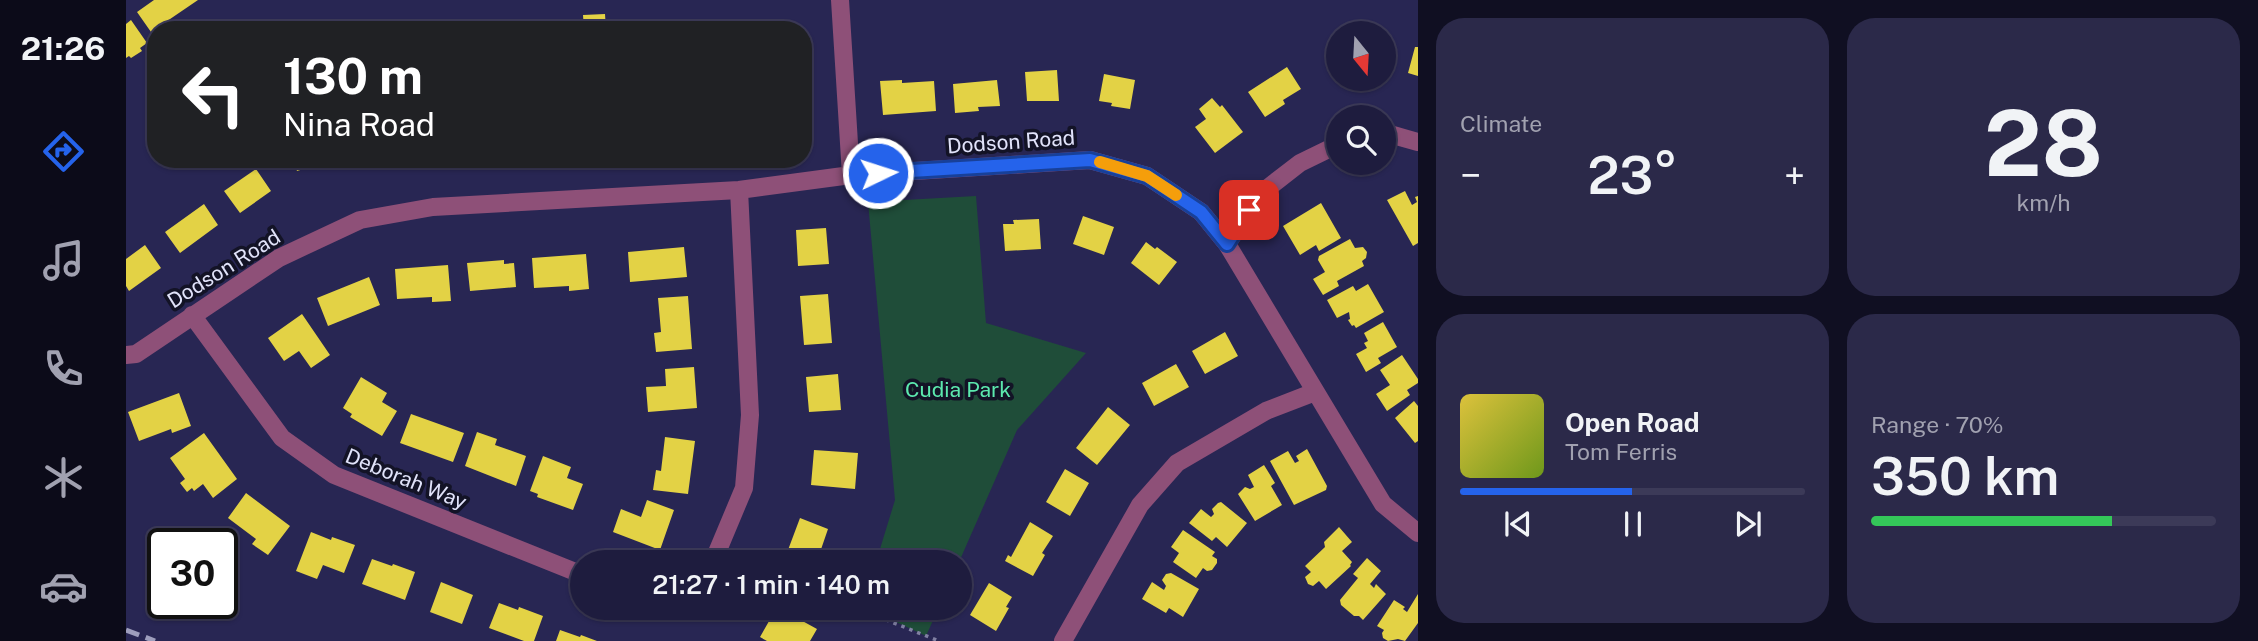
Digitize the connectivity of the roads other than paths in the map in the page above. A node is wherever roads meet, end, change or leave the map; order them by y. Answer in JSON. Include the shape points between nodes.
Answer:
{"nodes":[{"id":1,"x":840,"y":0,"type":"edge"},
{"id":2,"x":1396,"y":136,"type":"edge"},
{"id":3,"x":1418,"y":142,"type":"edge"},
{"id":4,"x":1326,"y":150,"type":"edge"},
{"id":5,"x":851,"y":174,"type":"junction"},
{"id":6,"x":739,"y":190,"type":"junction"},
{"id":7,"x":1227,"y":244,"type":"junction"},
{"id":8,"x":192,"y":315,"type":"junction"},
{"id":9,"x":126,"y":355,"type":"edge"},
{"id":10,"x":1315,"y":392,"type":"junction"},
{"id":11,"x":1418,"y":533,"type":"edge"},
{"id":12,"x":718,"y":550,"type":"edge"},
{"id":13,"x":570,"y":570,"type":"edge"},
{"id":14,"x":1063,"y":641,"type":"edge"}],
"edges":[{"from":1,"to":5,"type":"street"},
{"from":2,"to":3,"type":"street"},
{"from":4,"to":7,"type":"street","via":[[1300,163],[1260,194]]},
{"from":5,"to":6,"type":"street","name":"Dodson Road"},
{"from":5,"to":7,"type":"street","name":"Dodson Road","via":[[1090,160],[1147,176],[1201,212]]},
{"from":6,"to":8,"type":"street","name":"Dodson Road","via":[[433,207],[360,220],[279,258]]},
{"from":6,"to":12,"type":"street","via":[[750,415],[744,488]]},
{"from":7,"to":10,"type":"street","name":"Dodson Road"},
{"from":8,"to":9,"type":"street","name":"Dodson Road","via":[[136,354]]},
{"from":8,"to":13,"type":"street","name":"Deborah Way","via":[[282,438],[334,475]]},
{"from":10,"to":11,"type":"street","name":"Dodson Road","via":[[1383,504]]},
{"from":10,"to":14,"type":"street","via":[[1265,411],[1177,463],[1140,505]]}]}
